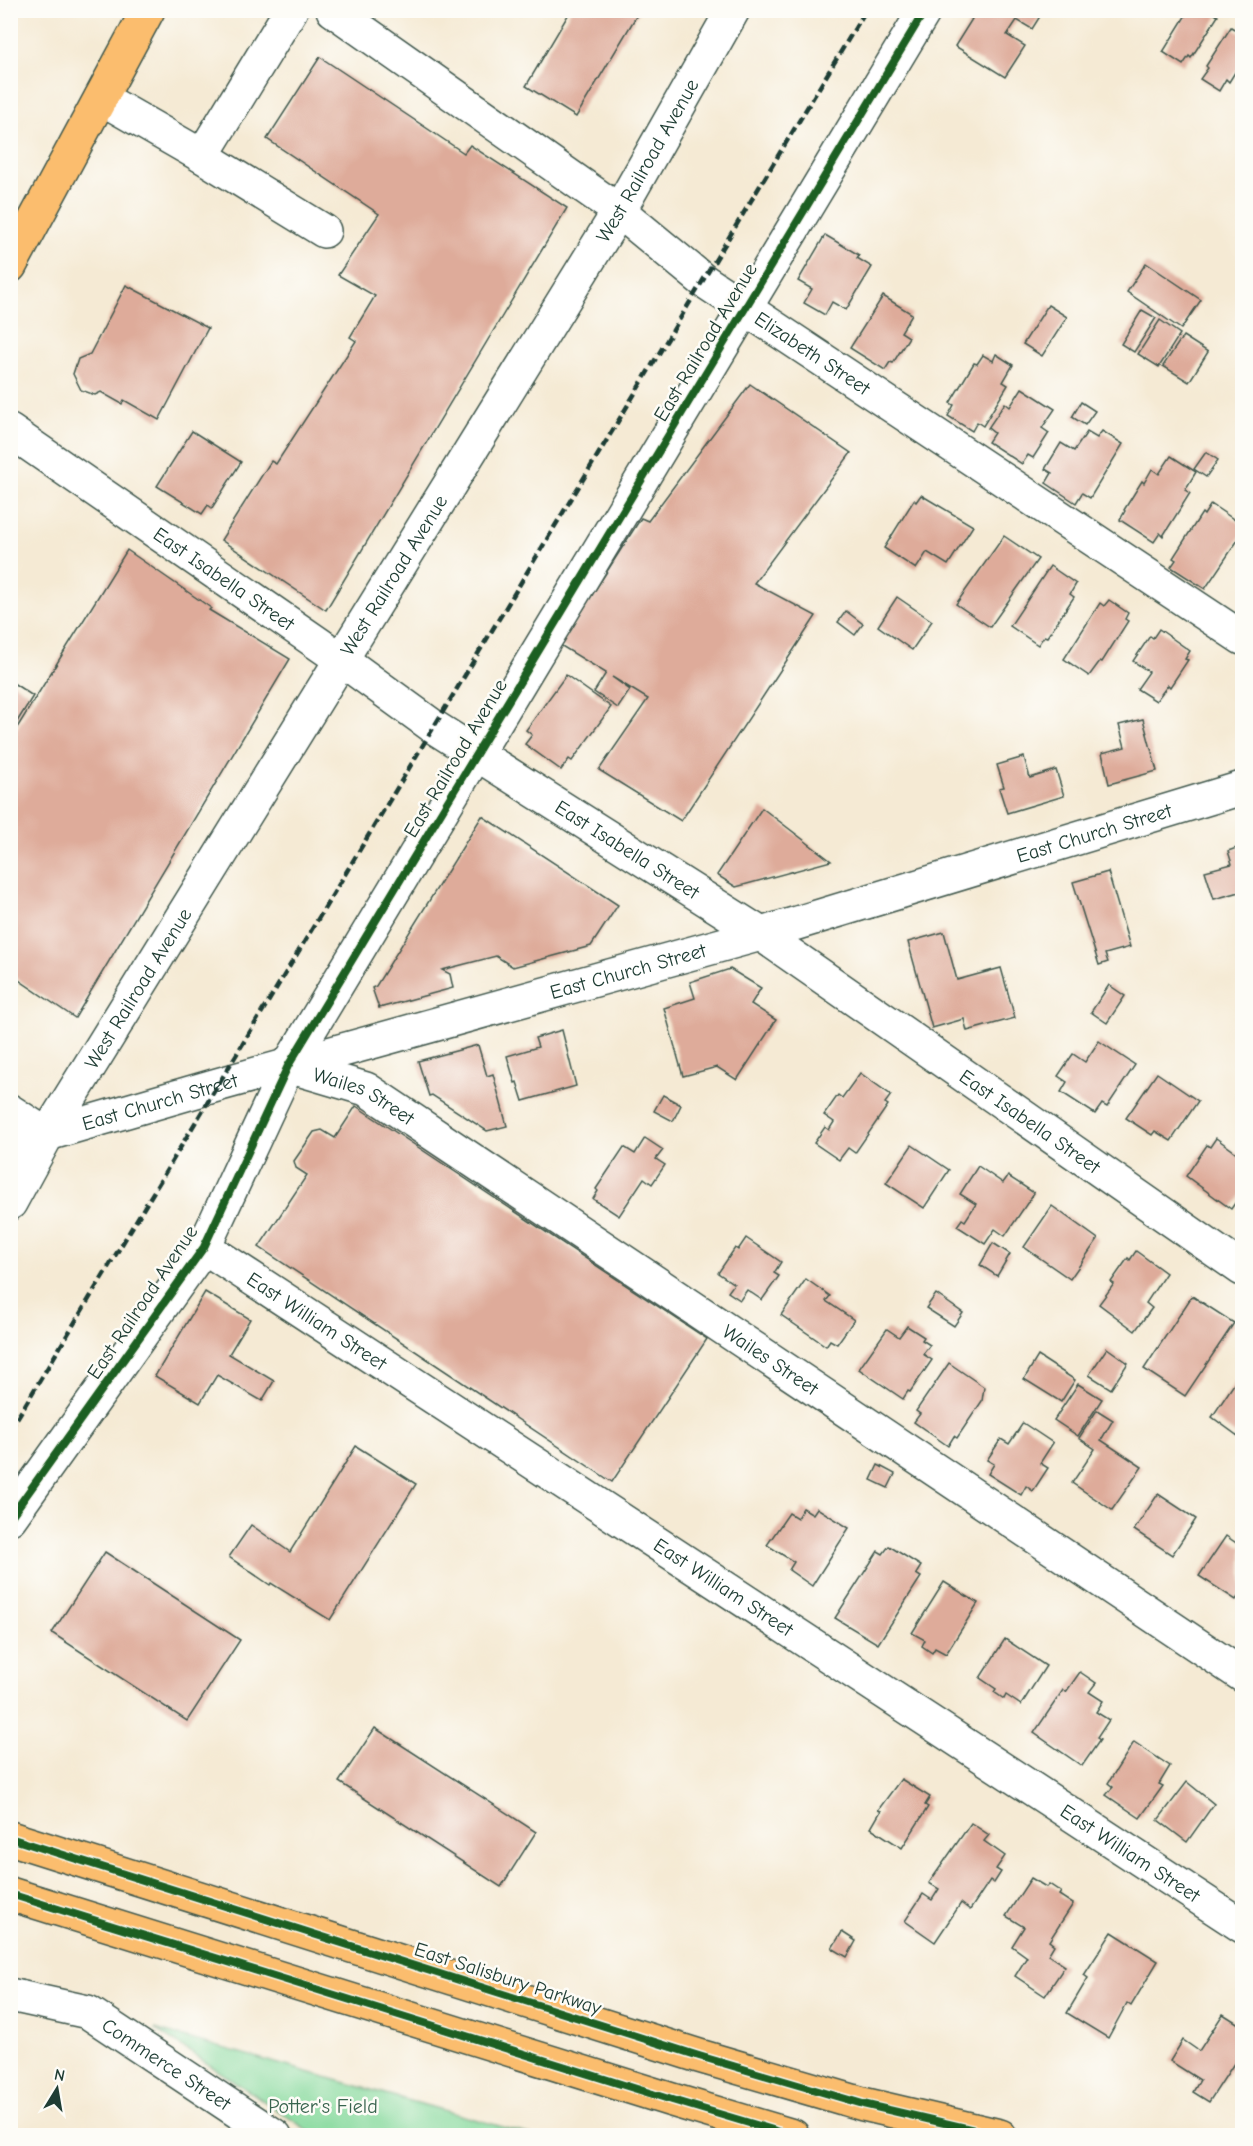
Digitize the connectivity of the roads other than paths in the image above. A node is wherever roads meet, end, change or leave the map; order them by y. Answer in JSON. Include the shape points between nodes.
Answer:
{"nodes":[{"id":1,"x":148,"y":10,"type":"edge"},
{"id":2,"x":291,"y":10,"type":"edge"},
{"id":3,"x":333,"y":10,"type":"edge"},
{"id":4,"x":733,"y":10,"type":"edge"},
{"id":5,"x":925,"y":10,"type":"edge"},
{"id":6,"x":101,"y":98,"type":"junction"},
{"id":7,"x":202,"y":156,"type":"junction"},
{"id":8,"x":619,"y":211,"type":"junction"},
{"id":9,"x":324,"y":231,"type":"dead end"},
{"id":10,"x":10,"y":267,"type":"edge"},
{"id":11,"x":744,"y":308,"type":"junction"},
{"id":12,"x":10,"y":431,"type":"edge"},
{"id":13,"x":1240,"y":632,"type":"edge"},
{"id":14,"x":342,"y":660,"type":"junction"},
{"id":15,"x":477,"y":755,"type":"junction"},
{"id":16,"x":1242,"y":788,"type":"edge"},
{"id":17,"x":760,"y":934,"type":"junction"},
{"id":18,"x":288,"y":1066,"type":"junction"},
{"id":19,"x":10,"y":1111,"type":"edge"},
{"id":20,"x":47,"y":1135,"type":"junction"},
{"id":21,"x":10,"y":1144,"type":"edge"},
{"id":22,"x":10,"y":1203,"type":"edge"},
{"id":23,"x":204,"y":1247,"type":"junction"},
{"id":24,"x":1242,"y":1269,"type":"edge"},
{"id":25,"x":10,"y":1518,"type":"edge"},
{"id":26,"x":1242,"y":1675,"type":"edge"},
{"id":27,"x":10,"y":1838,"type":"edge"},
{"id":28,"x":10,"y":1894,"type":"edge"},
{"id":29,"x":1242,"y":1926,"type":"edge"},
{"id":30,"x":10,"y":1995,"type":"edge"},
{"id":31,"x":275,"y":2136,"type":"edge"},
{"id":32,"x":793,"y":2136,"type":"edge"},
{"id":33,"x":1000,"y":2136,"type":"edge"}],
"edges":[{"from":1,"to":6,"type":"main road"},
{"from":2,"to":7,"type":"street"},
{"from":3,"to":8,"type":"street","name":"Elizabeth Street"},
{"from":4,"to":8,"type":"street","name":"West Railroad Avenue"},
{"from":5,"to":11,"type":"street","name":"East Railroad Avenue"},
{"from":6,"to":7,"type":"street"},
{"from":6,"to":10,"type":"main road"},
{"from":7,"to":9,"type":"street"},
{"from":8,"to":11,"type":"street","name":"Elizabeth Street","via":[[704,281]]},
{"from":8,"to":14,"type":"street","name":"West Railroad Avenue"},
{"from":11,"to":13,"type":"street","name":"Elizabeth Street"},
{"from":11,"to":15,"type":"street","name":"East Railroad Avenue"},
{"from":12,"to":14,"type":"street","name":"East Isabella Street"},
{"from":14,"to":15,"type":"street","name":"East Isabella Street"},
{"from":14,"to":20,"type":"street","name":"West Railroad Avenue"},
{"from":15,"to":17,"type":"street","name":"East Isabella Street"},
{"from":15,"to":18,"type":"street","name":"East Railroad Avenue"},
{"from":16,"to":17,"type":"street","name":"East Church Street"},
{"from":17,"to":18,"type":"street","name":"East Church Street"},
{"from":17,"to":24,"type":"street","name":"East Isabella Street"},
{"from":18,"to":20,"type":"street","name":"East Church Street"},
{"from":18,"to":23,"type":"street","name":"East Railroad Avenue"},
{"from":18,"to":26,"type":"street","name":"Wailes Street","via":[[366,1089]]},
{"from":19,"to":20,"type":"street"},
{"from":20,"to":21,"type":"street","name":"East Church Street"},
{"from":20,"to":22,"type":"street","name":"West Railroad Avenue"},
{"from":23,"to":25,"type":"street","name":"East Railroad Avenue"},
{"from":23,"to":29,"type":"street","name":"East William Street"},
{"from":27,"to":33,"type":"main road","name":"East Salisbury Parkway","via":[[721,2062],[863,2104]]},
{"from":28,"to":32,"type":"main road"},
{"from":30,"to":31,"type":"street","name":"Commerce Street","via":[[88,2012]]}]}
